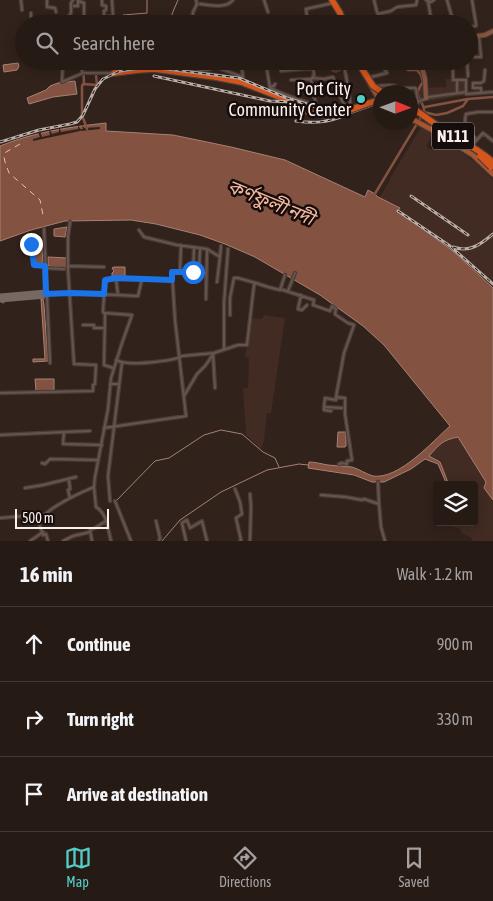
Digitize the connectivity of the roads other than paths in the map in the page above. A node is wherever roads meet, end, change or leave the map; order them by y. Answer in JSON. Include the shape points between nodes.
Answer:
{"nodes":[{"id":1,"x":21,"y":0,"type":"edge"},
{"id":2,"x":47,"y":0,"type":"edge"},
{"id":3,"x":73,"y":0,"type":"edge"},
{"id":4,"x":102,"y":0,"type":"edge"},
{"id":5,"x":112,"y":0,"type":"edge"},
{"id":6,"x":196,"y":0,"type":"edge"},
{"id":7,"x":233,"y":0,"type":"edge"},
{"id":8,"x":264,"y":0,"type":"edge"},
{"id":9,"x":374,"y":0,"type":"edge"},
{"id":10,"x":417,"y":0,"type":"edge"},
{"id":11,"x":434,"y":0,"type":"edge"},
{"id":12,"x":447,"y":0,"type":"edge"},
{"id":13,"x":472,"y":0,"type":"edge"},
{"id":14,"x":78,"y":1,"type":"edge"},
{"id":15,"x":333,"y":1,"type":"edge"},
{"id":16,"x":427,"y":1,"type":"edge"},
{"id":17,"x":198,"y":4,"type":"junction"},
{"id":18,"x":74,"y":6,"type":"dead end"},
{"id":19,"x":22,"y":10,"type":"dead end"},
{"id":20,"x":56,"y":12,"type":"dead end"},
{"id":21,"x":268,"y":12,"type":"dead end"},
{"id":22,"x":378,"y":14,"type":"joint"},
{"id":23,"x":70,"y":15,"type":"edge"},
{"id":24,"x":84,"y":15,"type":"edge"},
{"id":25,"x":104,"y":15,"type":"edge"},
{"id":26,"x":113,"y":15,"type":"edge"},
{"id":27,"x":193,"y":15,"type":"edge"},
{"id":28,"x":307,"y":15,"type":"edge"},
{"id":29,"x":341,"y":15,"type":"edge"},
{"id":30,"x":430,"y":15,"type":"edge"},
{"id":31,"x":451,"y":15,"type":"edge"},
{"id":32,"x":474,"y":15,"type":"edge"},
{"id":33,"x":493,"y":31,"type":"edge"},
{"id":34,"x":479,"y":36,"type":"joint"},
{"id":35,"x":478,"y":57,"type":"edge"},
{"id":36,"x":63,"y":70,"type":"edge"},
{"id":37,"x":83,"y":70,"type":"edge"},
{"id":38,"x":138,"y":70,"type":"edge"},
{"id":39,"x":162,"y":70,"type":"edge"},
{"id":40,"x":206,"y":70,"type":"edge"},
{"id":41,"x":223,"y":70,"type":"edge"},
{"id":42,"x":242,"y":70,"type":"edge"},
{"id":43,"x":267,"y":70,"type":"edge"},
{"id":44,"x":292,"y":70,"type":"edge"},
{"id":45,"x":313,"y":70,"type":"edge"},
{"id":46,"x":344,"y":70,"type":"edge"},
{"id":47,"x":362,"y":70,"type":"edge"},
{"id":48,"x":363,"y":70,"type":"edge"},
{"id":49,"x":385,"y":70,"type":"edge"},
{"id":50,"x":423,"y":70,"type":"edge"},
{"id":51,"x":453,"y":70,"type":"edge"},
{"id":52,"x":468,"y":70,"type":"edge"},
{"id":53,"x":485,"y":70,"type":"dead end"},
{"id":54,"x":281,"y":71,"type":"dead end"},
{"id":55,"x":83,"y":73,"type":"junction"},
{"id":56,"x":114,"y":74,"type":"joint"},
{"id":57,"x":193,"y":74,"type":"junction"},
{"id":58,"x":468,"y":76,"type":"dead end"},
{"id":59,"x":312,"y":78,"type":"junction"},
{"id":60,"x":369,"y":78,"type":"junction"},
{"id":61,"x":291,"y":80,"type":"dead end"},
{"id":62,"x":457,"y":80,"type":"junction"},
{"id":63,"x":275,"y":84,"type":"dead end"},
{"id":64,"x":373,"y":85,"type":"edge"},
{"id":65,"x":373,"y":85,"type":"edge"},
{"id":66,"x":270,"y":90,"type":"junction"},
{"id":67,"x":418,"y":92,"type":"edge"},
{"id":68,"x":466,"y":92,"type":"junction"},
{"id":69,"x":493,"y":92,"type":"edge"},
{"id":70,"x":457,"y":93,"type":"junction"},
{"id":71,"x":481,"y":93,"type":"junction"},
{"id":72,"x":373,"y":98,"type":"edge"},
{"id":73,"x":373,"y":98,"type":"edge"},
{"id":74,"x":422,"y":101,"type":"junction"},
{"id":75,"x":418,"y":102,"type":"edge"},
{"id":76,"x":316,"y":105,"type":"junction"},
{"id":77,"x":297,"y":106,"type":"junction"},
{"id":78,"x":349,"y":109,"type":"junction"},
{"id":79,"x":418,"y":109,"type":"edge"},
{"id":80,"x":493,"y":112,"type":"edge"},
{"id":81,"x":337,"y":113,"type":"junction"},
{"id":82,"x":418,"y":116,"type":"edge"},
{"id":83,"x":418,"y":122,"type":"edge"},
{"id":84,"x":493,"y":141,"type":"edge"},
{"id":85,"x":475,"y":142,"type":"junction"},
{"id":86,"x":467,"y":152,"type":"junction"},
{"id":87,"x":492,"y":165,"type":"edge"},
{"id":88,"x":493,"y":174,"type":"edge"},
{"id":89,"x":70,"y":222,"type":"dead end"},
{"id":90,"x":44,"y":229,"type":"dead end"},
{"id":91,"x":139,"y":230,"type":"dead end"},
{"id":92,"x":33,"y":237,"type":"dead end"},
{"id":93,"x":181,"y":245,"type":"junction"},
{"id":94,"x":221,"y":246,"type":"dead end"},
{"id":95,"x":194,"y":247,"type":"junction"},
{"id":96,"x":200,"y":249,"type":"junction"},
{"id":97,"x":207,"y":249,"type":"junction"},
{"id":98,"x":228,"y":249,"type":"dead end"},
{"id":99,"x":220,"y":256,"type":"junction"},
{"id":100,"x":68,"y":266,"type":"junction"},
{"id":101,"x":45,"y":267,"type":"junction"},
{"id":102,"x":104,"y":267,"type":"dead end"},
{"id":103,"x":64,"y":269,"type":"dead end"},
{"id":104,"x":180,"y":272,"type":"junction"},
{"id":105,"x":193,"y":272,"type":"junction"},
{"id":106,"x":200,"y":273,"type":"junction"},
{"id":107,"x":206,"y":273,"type":"junction"},
{"id":108,"x":296,"y":273,"type":"dead end"},
{"id":109,"x":285,"y":275,"type":"dead end"},
{"id":110,"x":116,"y":278,"type":"junction"},
{"id":111,"x":142,"y":279,"type":"junction"},
{"id":112,"x":172,"y":280,"type":"junction"},
{"id":113,"x":217,"y":282,"type":"dead end"},
{"id":114,"x":228,"y":282,"type":"dead end"},
{"id":115,"x":233,"y":282,"type":"junction"},
{"id":116,"x":256,"y":283,"type":"junction"},
{"id":117,"x":280,"y":289,"type":"junction"},
{"id":118,"x":288,"y":291,"type":"junction"},
{"id":119,"x":70,"y":293,"type":"junction"},
{"id":120,"x":46,"y":294,"type":"junction"},
{"id":121,"x":104,"y":294,"type":"junction"},
{"id":122,"x":118,"y":295,"type":"junction"},
{"id":123,"x":301,"y":295,"type":"junction"},
{"id":124,"x":206,"y":300,"type":"dead end"},
{"id":125,"x":328,"y":304,"type":"dead end"},
{"id":126,"x":307,"y":305,"type":"dead end"},
{"id":127,"x":332,"y":306,"type":"junction"},
{"id":128,"x":105,"y":314,"type":"junction"},
{"id":129,"x":230,"y":315,"type":"dead end"},
{"id":130,"x":83,"y":324,"type":"dead end"},
{"id":131,"x":105,"y":328,"type":"junction"},
{"id":132,"x":224,"y":349,"type":"junction"},
{"id":133,"x":213,"y":354,"type":"junction"},
{"id":134,"x":180,"y":358,"type":"junction"},
{"id":135,"x":116,"y":360,"type":"junction"},
{"id":136,"x":122,"y":362,"type":"junction"},
{"id":137,"x":50,"y":363,"type":"dead end"},
{"id":138,"x":113,"y":368,"type":"junction"},
{"id":139,"x":110,"y":384,"type":"junction"},
{"id":140,"x":120,"y":384,"type":"junction"},
{"id":141,"x":215,"y":388,"type":"dead end"},
{"id":142,"x":0,"y":393,"type":"edge"},
{"id":143,"x":184,"y":396,"type":"junction"},
{"id":144,"x":336,"y":397,"type":"junction"},
{"id":145,"x":324,"y":407,"type":"junction"},
{"id":146,"x":342,"y":408,"type":"dead end"},
{"id":147,"x":331,"y":411,"type":"dead end"},
{"id":148,"x":113,"y":427,"type":"junction"},
{"id":149,"x":104,"y":428,"type":"junction"},
{"id":150,"x":90,"y":431,"type":"dead end"},
{"id":151,"x":64,"y":432,"type":"junction"},
{"id":152,"x":0,"y":434,"type":"edge"},
{"id":153,"x":102,"y":444,"type":"junction"},
{"id":154,"x":98,"y":460,"type":"junction"},
{"id":155,"x":42,"y":464,"type":"dead end"},
{"id":156,"x":339,"y":464,"type":"dead end"},
{"id":157,"x":76,"y":478,"type":"dead end"},
{"id":158,"x":69,"y":480,"type":"junction"},
{"id":159,"x":378,"y":482,"type":"dead end"},
{"id":160,"x":94,"y":487,"type":"junction"},
{"id":161,"x":25,"y":488,"type":"dead end"},
{"id":162,"x":235,"y":489,"type":"dead end"},
{"id":163,"x":250,"y":494,"type":"dead end"},
{"id":164,"x":321,"y":495,"type":"dead end"},
{"id":165,"x":70,"y":498,"type":"junction"},
{"id":166,"x":110,"y":501,"type":"dead end"},
{"id":167,"x":115,"y":502,"type":"dead end"},
{"id":168,"x":378,"y":504,"type":"junction"},
{"id":169,"x":0,"y":518,"type":"edge"},
{"id":170,"x":37,"y":518,"type":"junction"},
{"id":171,"x":106,"y":521,"type":"junction"},
{"id":172,"x":156,"y":521,"type":"dead end"},
{"id":173,"x":43,"y":532,"type":"junction"},
{"id":174,"x":90,"y":532,"type":"junction"},
{"id":175,"x":30,"y":541,"type":"edge"},
{"id":176,"x":48,"y":541,"type":"edge"},
{"id":177,"x":63,"y":541,"type":"edge"},
{"id":178,"x":92,"y":541,"type":"edge"},
{"id":179,"x":111,"y":541,"type":"edge"},
{"id":180,"x":131,"y":541,"type":"edge"},
{"id":181,"x":159,"y":541,"type":"edge"},
{"id":182,"x":186,"y":541,"type":"edge"},
{"id":183,"x":207,"y":541,"type":"edge"},
{"id":184,"x":240,"y":541,"type":"edge"},
{"id":185,"x":250,"y":541,"type":"edge"},
{"id":186,"x":385,"y":541,"type":"edge"}],
"edges":[{"from":1,"to":19,"type":"street"},
{"from":2,"to":20,"type":"street","via":[[47,8],[56,8]]},
{"from":3,"to":23,"type":"street"},
{"from":4,"to":25,"type":"street","via":[[102,5],[106,6]]},
{"from":5,"to":26,"type":"street"},
{"from":6,"to":17,"type":"street"},
{"from":7,"to":17,"type":"street","via":[[222,6]]},
{"from":8,"to":21,"type":"street"},
{"from":9,"to":22,"type":"street"},
{"from":10,"to":22,"type":"street","via":[[416,5]]},
{"from":11,"to":16,"type":"street"},
{"from":12,"to":31,"type":"street"},
{"from":13,"to":32,"type":"street"},
{"from":14,"to":18,"type":"street","via":[[78,6]]},
{"from":14,"to":24,"type":"street","via":[[84,3]]},
{"from":15,"to":28,"type":"street","via":[[306,9]]},
{"from":15,"to":29,"type":"highway"},
{"from":16,"to":30,"type":"street"},
{"from":17,"to":27,"type":"street"},
{"from":33,"to":34,"type":"street"},
{"from":34,"to":35,"type":"street","via":[[481,57]]},
{"from":36,"to":55,"type":"street","via":[[62,82]]},
{"from":37,"to":55,"type":"street"},
{"from":38,"to":56,"type":"highway"},
{"from":39,"to":57,"type":"highway"},
{"from":40,"to":57,"type":"street"},
{"from":41,"to":42,"type":"street","via":[[243,78]]},
{"from":43,"to":66,"type":"street"},
{"from":44,"to":54,"type":"street"},
{"from":45,"to":59,"type":"street"},
{"from":46,"to":78,"type":"street"},
{"from":47,"to":64,"type":"highway","bridge":true},
{"from":48,"to":60,"type":"main road"},
{"from":49,"to":60,"type":"street","via":[[387,73]]},
{"from":50,"to":74,"type":"street"},
{"from":51,"to":62,"type":"street","via":[[453,79]]},
{"from":52,"to":58,"type":"street"},
{"from":53,"to":71,"type":"street","via":[[484,81],[473,83],[473,88],[481,88]]},
{"from":55,"to":56,"type":"street"},
{"from":57,"to":66,"type":"highway"},
{"from":59,"to":61,"type":"street"},
{"from":59,"to":76,"type":"street"},
{"from":59,"to":78,"type":"street","via":[[333,77]]},
{"from":60,"to":65,"type":"main road"},
{"from":62,"to":68,"type":"street","via":[[466,80]]},
{"from":62,"to":70,"type":"street"},
{"from":63,"to":66,"type":"street"},
{"from":66,"to":76,"type":"street"},
{"from":66,"to":77,"type":"highway"},
{"from":67,"to":74,"type":"street"},
{"from":68,"to":70,"type":"street"},
{"from":68,"to":71,"type":"street"},
{"from":69,"to":71,"type":"street"},
{"from":70,"to":74,"type":"street"},
{"from":72,"to":78,"type":"highway"},
{"from":73,"to":77,"type":"highway","bridge":true,"via":[[330,116],[308,113]]},
{"from":74,"to":75,"type":"street"},
{"from":76,"to":81,"type":"street"},
{"from":77,"to":81,"type":"highway","via":[[313,112]]},
{"from":78,"to":81,"type":"highway"},
{"from":79,"to":87,"type":"highway","bridge":true,"via":[[482,150]]},
{"from":80,"to":85,"type":"street","via":[[466,114],[464,124]]},
{"from":82,"to":87,"type":"highway","number":"N111","bridge":true,"via":[[467,145]]},
{"from":83,"to":86,"type":"main road"},
{"from":84,"to":85,"type":"street","via":[[484,133]]},
{"from":85,"to":86,"type":"street"},
{"from":86,"to":88,"type":"main road"},
{"from":89,"to":100,"type":"street"},
{"from":90,"to":101,"type":"street"},
{"from":91,"to":93,"type":"street","via":[[144,238]]},
{"from":92,"to":101,"type":"street","via":[[34,265]]},
{"from":93,"to":95,"type":"street"},
{"from":93,"to":104,"type":"street"},
{"from":94,"to":99,"type":"street"},
{"from":95,"to":96,"type":"street"},
{"from":95,"to":105,"type":"street"},
{"from":96,"to":97,"type":"street"},
{"from":96,"to":106,"type":"street"},
{"from":97,"to":99,"type":"street"},
{"from":97,"to":107,"type":"street"},
{"from":98,"to":132,"type":"street"},
{"from":99,"to":113,"type":"street"},
{"from":100,"to":102,"type":"street"},
{"from":100,"to":119,"type":"street"},
{"from":101,"to":103,"type":"street"},
{"from":101,"to":120,"type":"street"},
{"from":104,"to":105,"type":"street"},
{"from":104,"to":112,"type":"street","via":[[172,272]]},
{"from":105,"to":106,"type":"street"},
{"from":106,"to":107,"type":"street"},
{"from":107,"to":124,"type":"street"},
{"from":108,"to":118,"type":"street"},
{"from":109,"to":117,"type":"street"},
{"from":110,"to":111,"type":"street"},
{"from":110,"to":121,"type":"street","via":[[105,280]]},
{"from":110,"to":122,"type":"street"},
{"from":111,"to":112,"type":"street"},
{"from":111,"to":122,"type":"street","via":[[138,296]]},
{"from":112,"to":134,"type":"street"},
{"from":114,"to":115,"type":"street"},
{"from":115,"to":116,"type":"street","via":[[238,278]]},
{"from":115,"to":129,"type":"street"},
{"from":116,"to":117,"type":"street"},
{"from":116,"to":132,"type":"street","via":[[247,345]]},
{"from":117,"to":118,"type":"street"},
{"from":118,"to":123,"type":"street"},
{"from":119,"to":120,"type":"street"},
{"from":119,"to":121,"type":"street"},
{"from":119,"to":142,"type":"street","via":[[74,364],[96,365],[93,391]]},
{"from":120,"to":137,"type":"street"},
{"from":121,"to":122,"type":"street"},
{"from":121,"to":128,"type":"street"},
{"from":123,"to":126,"type":"street","via":[[298,309],[302,310]]},
{"from":123,"to":127,"type":"street","via":[[314,300],[313,305],[329,311]]},
{"from":125,"to":127,"type":"street"},
{"from":127,"to":144,"type":"street","via":[[336,309],[336,316],[354,325],[344,353]]},
{"from":128,"to":131,"type":"street"},
{"from":128,"to":135,"type":"street","via":[[132,315]]},
{"from":130,"to":131,"type":"street"},
{"from":131,"to":138,"type":"street","via":[[104,364]]},
{"from":132,"to":133,"type":"street"},
{"from":133,"to":134,"type":"street"},
{"from":133,"to":141,"type":"street"},
{"from":133,"to":143,"type":"street"},
{"from":134,"to":136,"type":"street"},
{"from":134,"to":143,"type":"street"},
{"from":135,"to":136,"type":"street"},
{"from":135,"to":138,"type":"street"},
{"from":136,"to":140,"type":"street"},
{"from":138,"to":139,"type":"street"},
{"from":139,"to":140,"type":"street"},
{"from":139,"to":149,"type":"street"},
{"from":140,"to":148,"type":"street"},
{"from":143,"to":148,"type":"street","via":[[186,416]]},
{"from":144,"to":145,"type":"street","via":[[336,400],[325,398]]},
{"from":144,"to":156,"type":"street","via":[[345,398],[352,460]]},
{"from":145,"to":146,"type":"street"},
{"from":145,"to":147,"type":"street","via":[[324,410]]},
{"from":148,"to":149,"type":"street"},
{"from":148,"to":166,"type":"street","via":[[108,476]]},
{"from":149,"to":153,"type":"street"},
{"from":150,"to":151,"type":"street"},
{"from":151,"to":152,"type":"street"},
{"from":151,"to":153,"type":"street","via":[[63,444]]},
{"from":153,"to":154,"type":"street"},
{"from":154,"to":155,"type":"street","via":[[50,459]]},
{"from":154,"to":160,"type":"street"},
{"from":157,"to":158,"type":"street"},
{"from":158,"to":161,"type":"street"},
{"from":158,"to":165,"type":"street"},
{"from":159,"to":168,"type":"street"},
{"from":160,"to":165,"type":"street"},
{"from":160,"to":171,"type":"street","via":[[96,507],[102,511]]},
{"from":162,"to":184,"type":"street","via":[[242,514],[236,518]]},
{"from":163,"to":185,"type":"street"},
{"from":164,"to":168,"type":"street","via":[[364,499]]},
{"from":165,"to":170,"type":"street"},
{"from":167,"to":180,"type":"street"},
{"from":168,"to":186,"type":"street"},
{"from":169,"to":170,"type":"street","via":[[36,515]]},
{"from":170,"to":173,"type":"street"},
{"from":171,"to":174,"type":"street"},
{"from":171,"to":179,"type":"street"},
{"from":172,"to":181,"type":"street"},
{"from":173,"to":175,"type":"street"},
{"from":173,"to":176,"type":"street"},
{"from":174,"to":177,"type":"street"},
{"from":174,"to":178,"type":"street"},
{"from":182,"to":183,"type":"street","via":[[182,523],[187,520],[190,528],[202,521]]}]}
